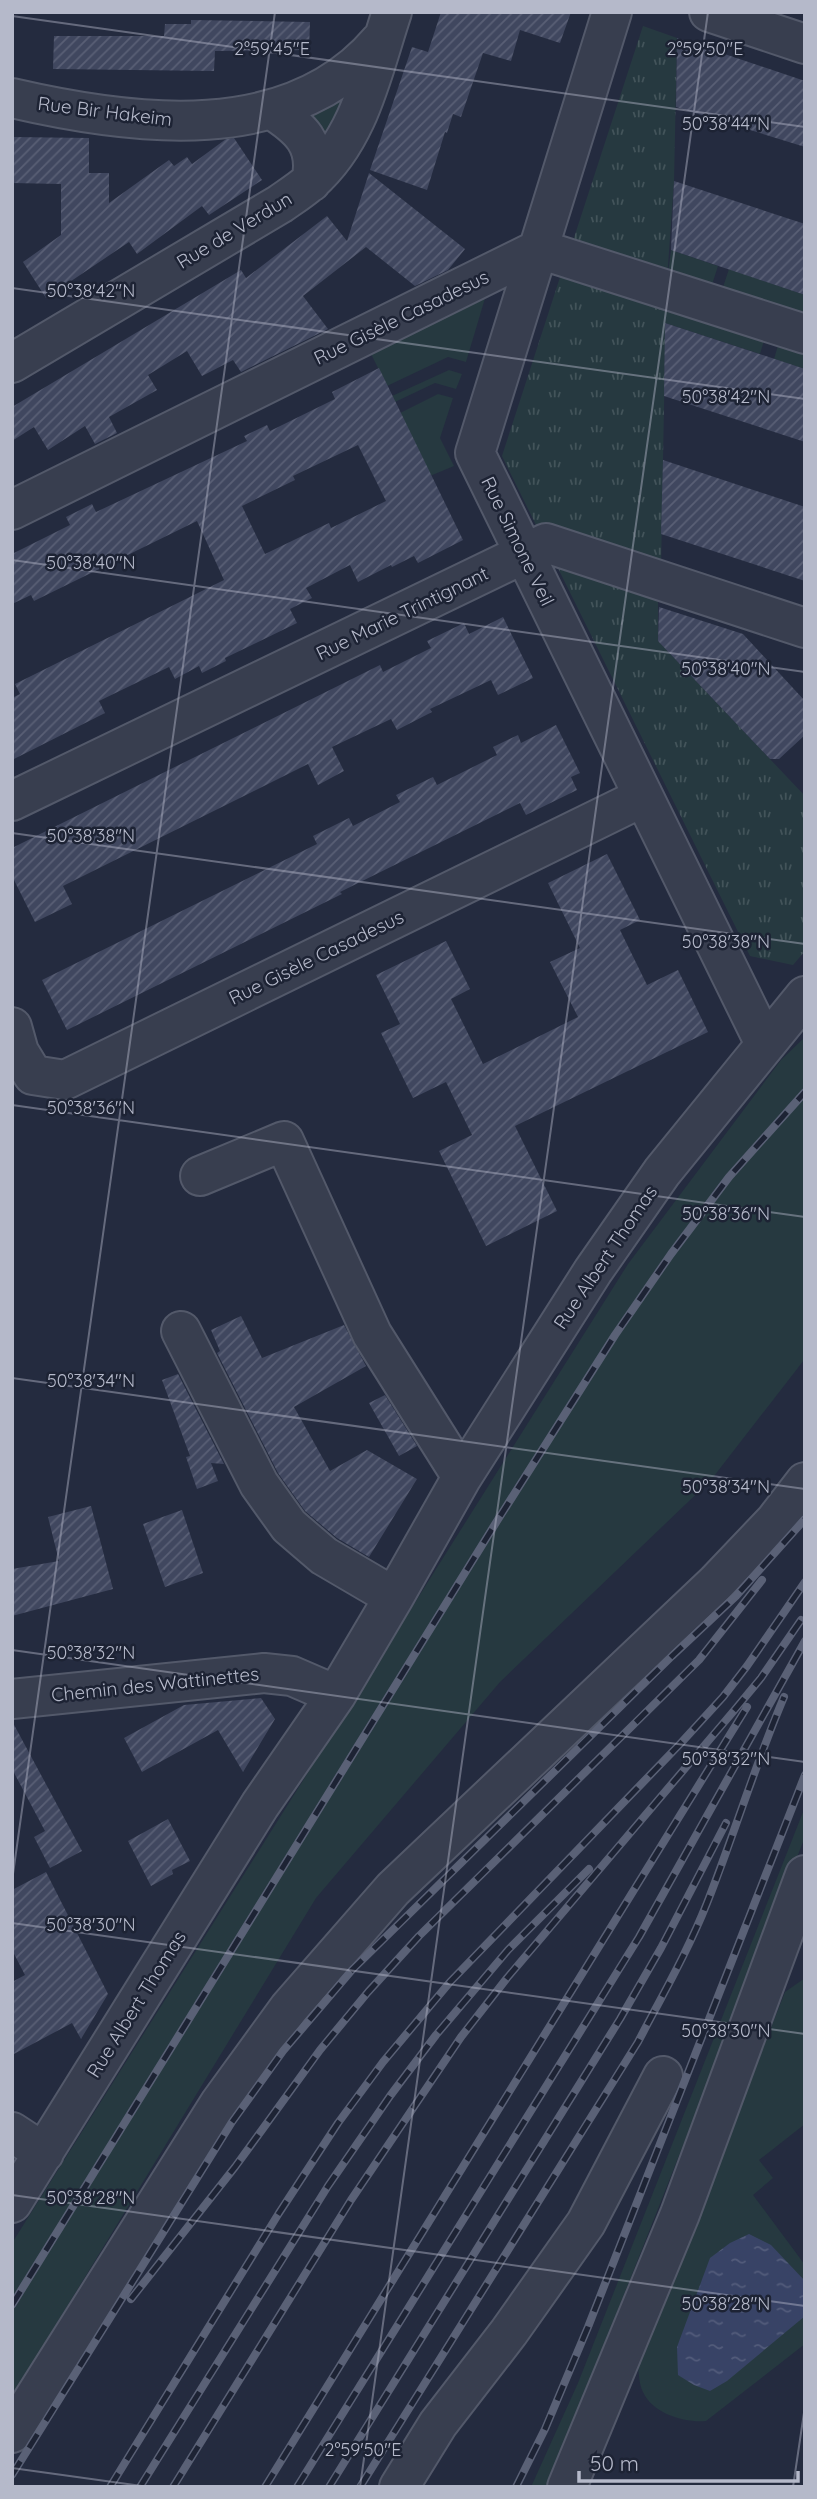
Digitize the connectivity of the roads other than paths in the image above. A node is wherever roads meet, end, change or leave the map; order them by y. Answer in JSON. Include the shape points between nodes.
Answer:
{"nodes":[{"id":1,"x":612,"y":12,"type":"edge"},
{"id":2,"x":709,"y":12,"type":"edge"},
{"id":3,"x":388,"y":25,"type":"edge"},
{"id":4,"x":805,"y":44,"type":"edge"},
{"id":5,"x":12,"y":97,"type":"edge"},
{"id":6,"x":271,"y":110,"type":"junction"},
{"id":7,"x":311,"y":182,"type":"junction"},
{"id":8,"x":539,"y":249,"type":"junction"},
{"id":9,"x":805,"y":334,"type":"edge"},
{"id":10,"x":12,"y":363,"type":"edge"},
{"id":11,"x":12,"y":510,"type":"edge"},
{"id":12,"x":525,"y":554,"type":"junction"},
{"id":13,"x":805,"y":628,"type":"edge"},
{"id":14,"x":643,"y":797,"type":"junction"},
{"id":15,"x":12,"y":801,"type":"edge"},
{"id":16,"x":805,"y":996,"type":"edge"},
{"id":17,"x":12,"y":1027,"type":"edge"},
{"id":18,"x":765,"y":1044,"type":"junction"},
{"id":19,"x":200,"y":1177,"type":"dead end"},
{"id":20,"x":181,"y":1331,"type":"dead end"},
{"id":21,"x":461,"y":1477,"type":"junction"},
{"id":22,"x":805,"y":1482,"type":"edge"},
{"id":23,"x":389,"y":1594,"type":"junction"},
{"id":24,"x":325,"y":1690,"type":"junction"},
{"id":25,"x":12,"y":1699,"type":"edge"},
{"id":26,"x":805,"y":1875,"type":"edge"},
{"id":27,"x":663,"y":2076,"type":"dead end"},
{"id":28,"x":12,"y":2132,"type":"edge"},
{"id":29,"x":44,"y":2153,"type":"junction"},
{"id":30,"x":12,"y":2203,"type":"edge"},
{"id":31,"x":12,"y":2433,"type":"edge"},
{"id":32,"x":400,"y":2487,"type":"edge"},
{"id":33,"x":567,"y":2487,"type":"edge"}],
"edges":[{"from":1,"to":8,"type":"street","name":"Rue Simone Veil"},
{"from":2,"to":4,"type":"street"},
{"from":3,"to":6,"type":"street","name":"Rue Bir Hakeim","via":[[345,76]]},
{"from":3,"to":7,"type":"street","name":"Rue de Verdun","via":[[358,117]]},
{"from":5,"to":6,"type":"street","name":"Rue Bir Hakeim","via":[[118,117],[171,121]]},
{"from":6,"to":7,"type":"street","name":"Rue de Verdun","via":[[291,122],[306,140],[314,161]]},
{"from":7,"to":10,"type":"street","name":"Rue de Verdun"},
{"from":8,"to":9,"type":"street"},
{"from":8,"to":11,"type":"street","name":"Rue Gisèle Casadesus"},
{"from":8,"to":12,"type":"street","name":"Rue Simone Veil","via":[[475,453]]},
{"from":12,"to":13,"type":"street","name":"Rue Marie Trintignant","via":[[546,543]]},
{"from":12,"to":14,"type":"street","name":"Rue Simone Veil"},
{"from":12,"to":15,"type":"street","name":"Rue Marie Trintignant"},
{"from":14,"to":17,"type":"street","name":"Rue Gisèle Casadesus","via":[[65,1080],[33,1075],[19,1052]]},
{"from":14,"to":18,"type":"street","name":"Rue Simone Veil"},
{"from":16,"to":18,"type":"street","name":"Rue Albert Thomas"},
{"from":18,"to":21,"type":"street","name":"Rue Albert Thomas","via":[[618,1234]]},
{"from":19,"to":21,"type":"street","via":[[284,1141],[372,1335]]},
{"from":20,"to":23,"type":"street","via":[[258,1484],[289,1526],[324,1556]]},
{"from":21,"to":23,"type":"street","name":"Rue Albert Thomas"},
{"from":22,"to":31,"type":"street","via":[[716,1583],[393,1889],[289,2008],[219,2103]]},
{"from":23,"to":24,"type":"street","name":"Rue Albert Thomas"},
{"from":24,"to":25,"type":"street","name":"Chemin des Wattinettes","via":[[292,1676],[264,1673]]},
{"from":24,"to":29,"type":"street","name":"Rue Albert Thomas","via":[[260,1805]]},
{"from":26,"to":33,"type":"street","via":[[680,2214]]},
{"from":27,"to":32,"type":"street","via":[[586,2223],[438,2424]]},
{"from":28,"to":29,"type":"street"},
{"from":29,"to":30,"type":"street","name":"Rue Albert Thomas"}]}
